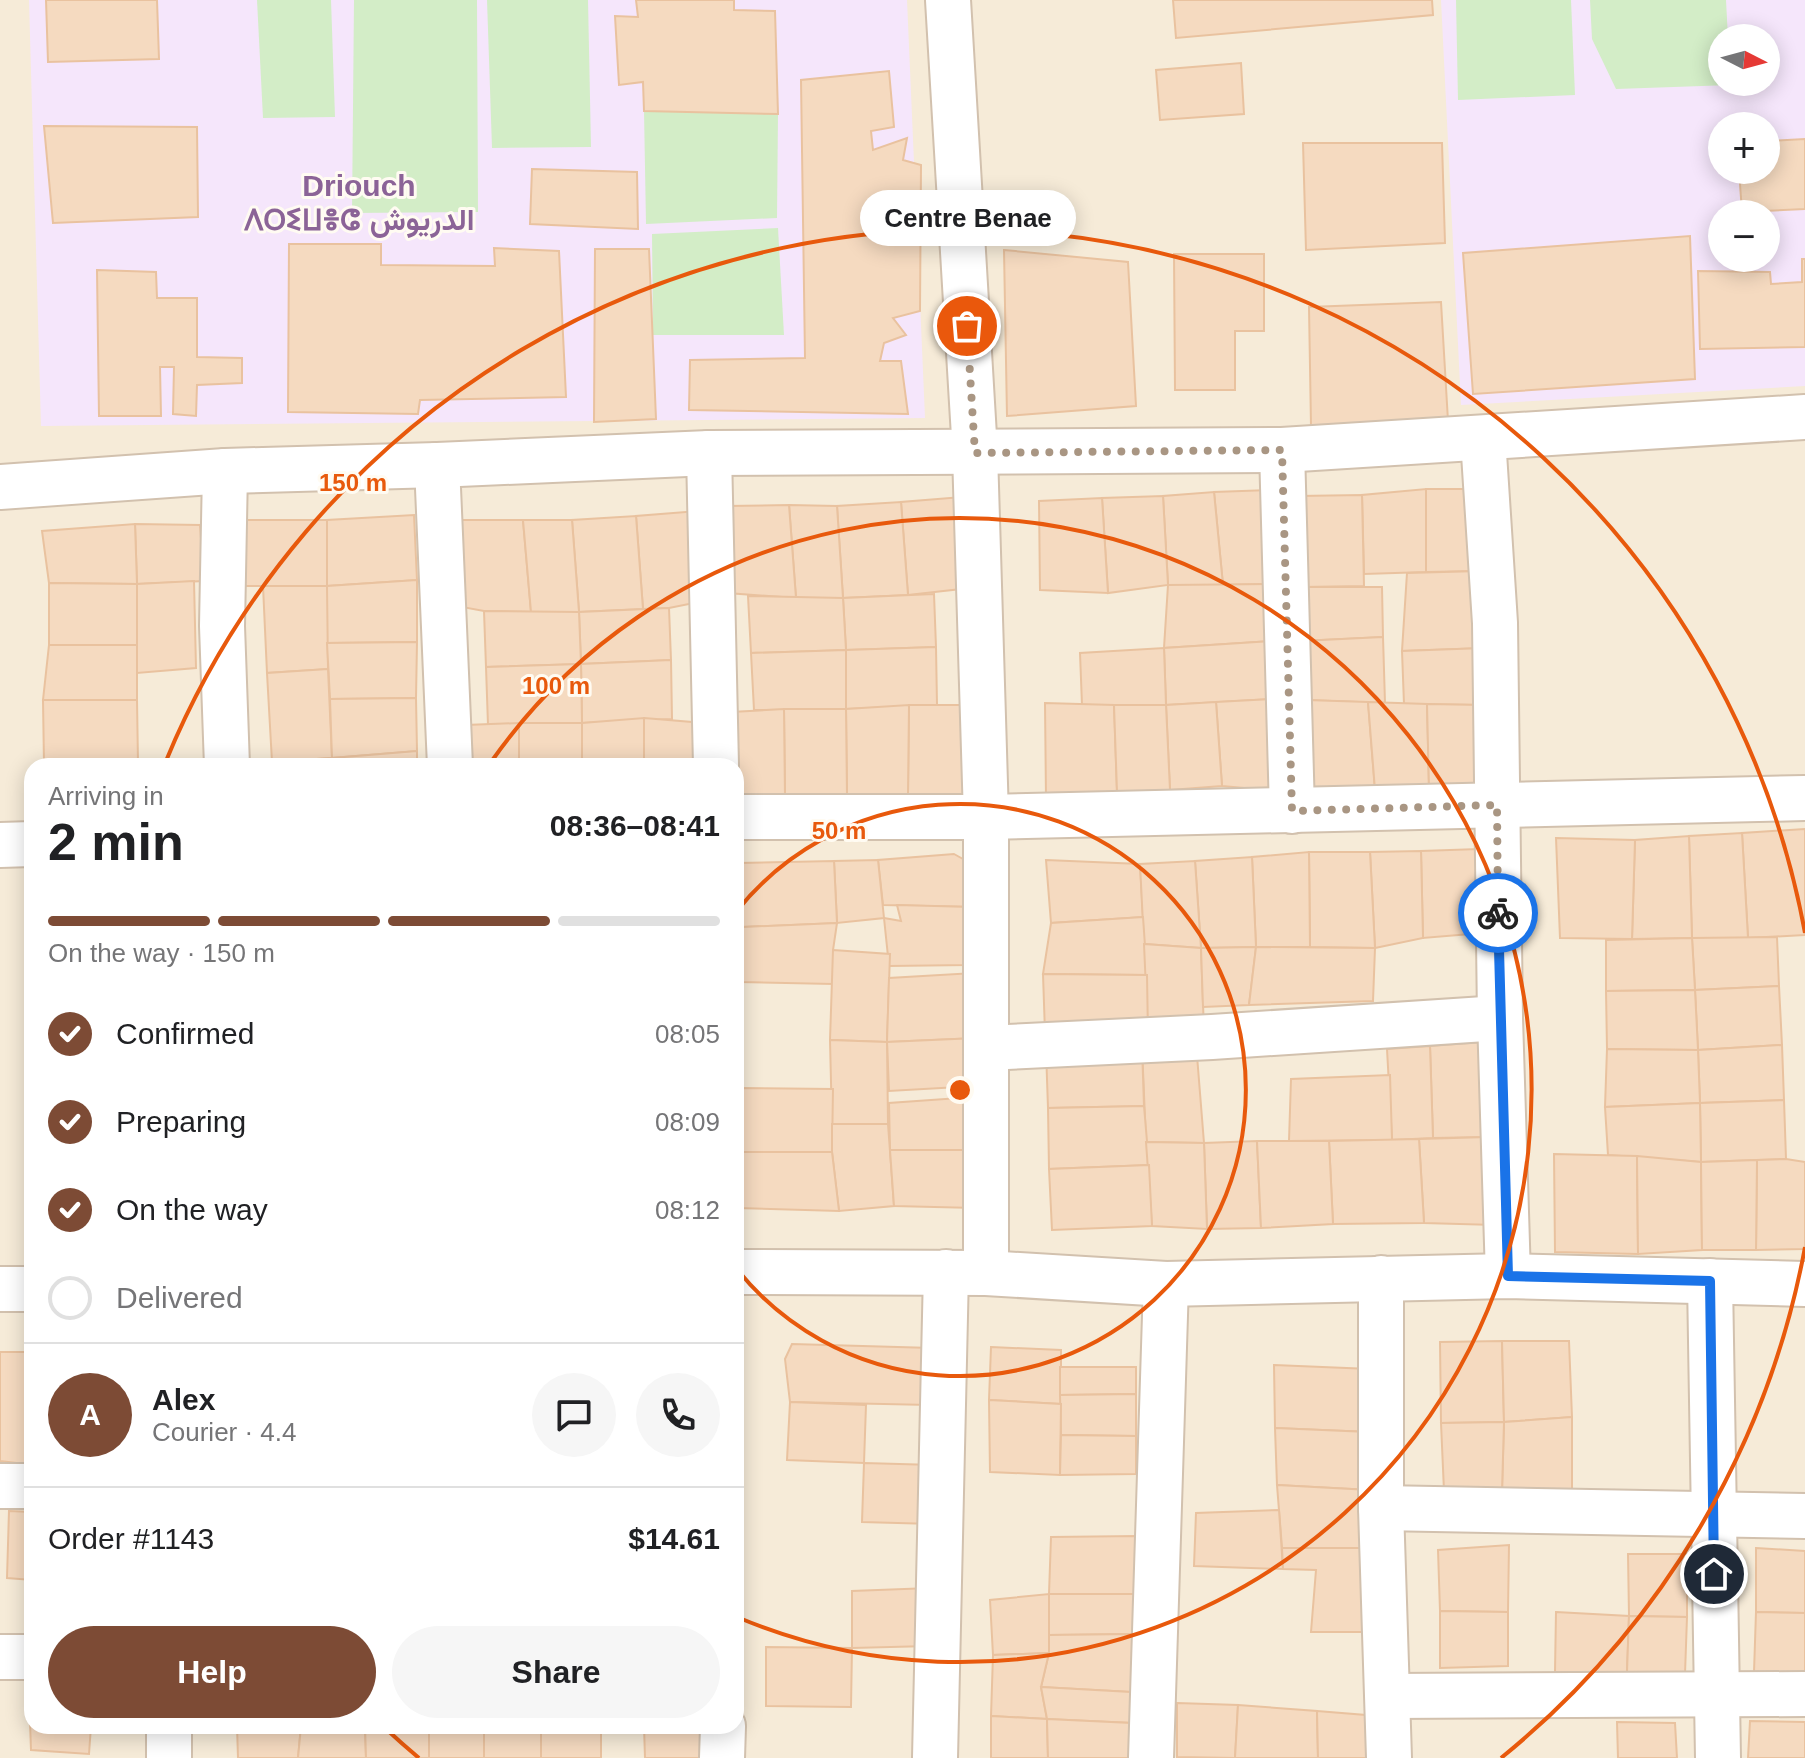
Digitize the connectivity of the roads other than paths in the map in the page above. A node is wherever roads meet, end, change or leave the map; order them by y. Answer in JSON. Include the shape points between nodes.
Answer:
{"nodes":[{"id":1,"x":948,"y":0,"type":"edge"},
{"id":2,"x":1805,"y":417,"type":"edge"},
{"id":3,"x":1483,"y":438,"type":"junction"},
{"id":4,"x":1282,"y":450,"type":"junction"},
{"id":5,"x":709,"y":453,"type":"junction"},
{"id":6,"x":975,"y":453,"type":"junction"},
{"id":7,"x":437,"y":465,"type":"junction"},
{"id":8,"x":225,"y":471,"type":"junction"},
{"id":9,"x":0,"y":487,"type":"edge"},
{"id":10,"x":227,"y":758,"type":"edge"},
{"id":11,"x":450,"y":758,"type":"edge"},
{"id":12,"x":716,"y":758,"type":"edge"},
{"id":13,"x":1805,"y":798,"type":"edge"},
{"id":14,"x":1497,"y":805,"type":"junction"},
{"id":15,"x":1292,"y":811,"type":"junction"},
{"id":16,"x":744,"y":817,"type":"edge"},
{"id":17,"x":986,"y":817,"type":"junction"},
{"id":18,"x":24,"y":844,"type":"edge"},
{"id":19,"x":0,"y":845,"type":"edge"},
{"id":20,"x":1500,"y":1018,"type":"junction"},
{"id":21,"x":986,"y":1048,"type":"junction"},
{"id":22,"x":744,"y":1272,"type":"edge"},
{"id":23,"x":966,"y":1273,"type":"junction"},
{"id":24,"x":1508,"y":1276,"type":"junction"},
{"id":25,"x":1381,"y":1278,"type":"junction"},
{"id":26,"x":1710,"y":1281,"type":"junction"},
{"id":27,"x":1166,"y":1284,"type":"junction"},
{"id":28,"x":1805,"y":1284,"type":"edge"},
{"id":29,"x":0,"y":1289,"type":"edge"},
{"id":30,"x":24,"y":1289,"type":"edge"},
{"id":31,"x":0,"y":1486,"type":"edge"},
{"id":32,"x":24,"y":1486,"type":"edge"},
{"id":33,"x":1381,"y":1508,"type":"junction"},
{"id":34,"x":1713,"y":1514,"type":"junction"},
{"id":35,"x":1805,"y":1516,"type":"edge"},
{"id":36,"x":0,"y":1657,"type":"edge"},
{"id":37,"x":24,"y":1657,"type":"edge"},
{"id":38,"x":1716,"y":1694,"type":"junction"},
{"id":39,"x":1805,"y":1694,"type":"edge"},
{"id":40,"x":1389,"y":1696,"type":"junction"},
{"id":41,"x":169,"y":1734,"type":"edge"},
{"id":42,"x":723,"y":1734,"type":"edge"},
{"id":43,"x":169,"y":1758,"type":"edge"},
{"id":44,"x":722,"y":1758,"type":"edge"},
{"id":45,"x":935,"y":1758,"type":"edge"},
{"id":46,"x":1151,"y":1758,"type":"edge"},
{"id":47,"x":1389,"y":1758,"type":"edge"},
{"id":48,"x":1718,"y":1758,"type":"edge"}],
"edges":[{"from":1,"to":6,"type":"street"},
{"from":2,"to":3,"type":"street"},
{"from":3,"to":4,"type":"street"},
{"from":3,"to":14,"type":"street","via":[[1495,623]]},
{"from":4,"to":6,"type":"street"},
{"from":4,"to":15,"type":"street"},
{"from":5,"to":6,"type":"street"},
{"from":5,"to":7,"type":"street"},
{"from":5,"to":12,"type":"street"},
{"from":6,"to":17,"type":"street"},
{"from":7,"to":8,"type":"street"},
{"from":7,"to":11,"type":"street"},
{"from":8,"to":9,"type":"street"},
{"from":8,"to":10,"type":"street"},
{"from":13,"to":14,"type":"street"},
{"from":14,"to":15,"type":"street"},
{"from":14,"to":20,"type":"street"},
{"from":15,"to":17,"type":"street"},
{"from":16,"to":17,"type":"street"},
{"from":17,"to":21,"type":"street"},
{"from":18,"to":19,"type":"street"},
{"from":20,"to":21,"type":"street"},
{"from":20,"to":24,"type":"street"},
{"from":21,"to":23,"type":"street"},
{"from":22,"to":23,"type":"street"},
{"from":23,"to":27,"type":"street"},
{"from":23,"to":45,"type":"street"},
{"from":24,"to":25,"type":"street"},
{"from":24,"to":26,"type":"street"},
{"from":25,"to":27,"type":"street"},
{"from":25,"to":33,"type":"street"},
{"from":26,"to":28,"type":"street"},
{"from":26,"to":34,"type":"street"},
{"from":27,"to":46,"type":"street"},
{"from":29,"to":30,"type":"street"},
{"from":31,"to":32,"type":"street"},
{"from":33,"to":34,"type":"street"},
{"from":33,"to":40,"type":"street"},
{"from":34,"to":35,"type":"street"},
{"from":34,"to":38,"type":"street"},
{"from":36,"to":37,"type":"street"},
{"from":38,"to":39,"type":"street"},
{"from":38,"to":40,"type":"street"},
{"from":38,"to":48,"type":"street"},
{"from":40,"to":47,"type":"street"},
{"from":41,"to":43,"type":"street"},
{"from":42,"to":44,"type":"street"}]}
